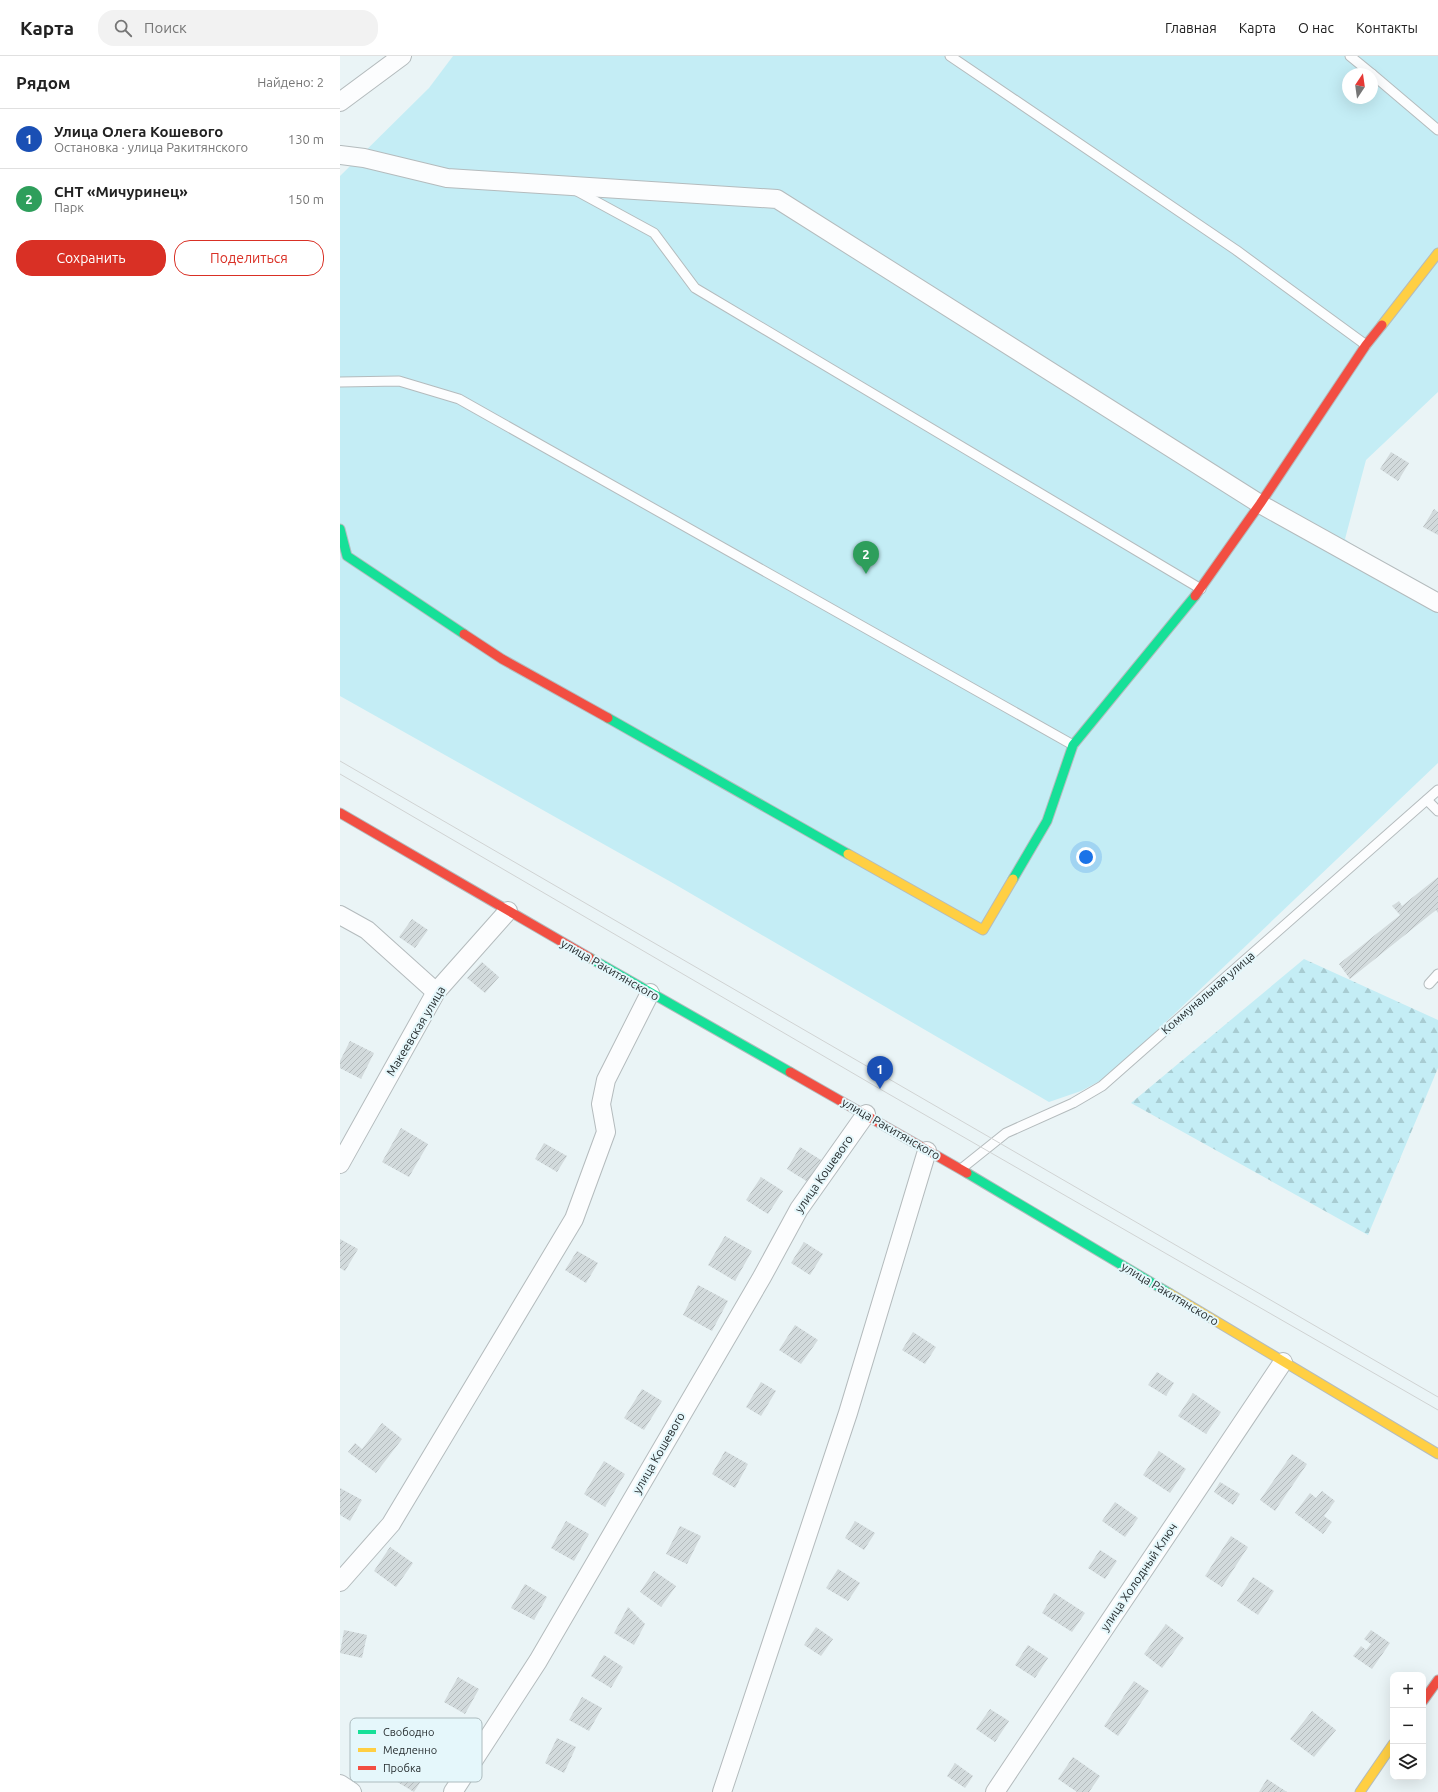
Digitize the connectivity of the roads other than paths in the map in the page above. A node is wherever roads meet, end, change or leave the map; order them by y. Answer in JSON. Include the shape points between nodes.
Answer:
{"nodes":[{"id":1,"x":402,"y":56,"type":"edge"},
{"id":2,"x":950,"y":56,"type":"edge"},
{"id":3,"x":1350,"y":56,"type":"edge"},
{"id":4,"x":1365,"y":68,"type":"edge"},
{"id":5,"x":1378,"y":79,"type":"edge"},
{"id":6,"x":340,"y":102,"type":"edge"},
{"id":7,"x":1438,"y":130,"type":"edge"},
{"id":8,"x":340,"y":155,"type":"edge"},
{"id":9,"x":568,"y":186,"type":"junction"},
{"id":10,"x":1438,"y":253,"type":"edge"},
{"id":11,"x":1366,"y":344,"type":"junction"},
{"id":12,"x":340,"y":382,"type":"edge"},
{"id":13,"x":1260,"y":504,"type":"junction"},
{"id":14,"x":340,"y":529,"type":"edge"},
{"id":15,"x":1201,"y":588,"type":"junction"},
{"id":16,"x":1438,"y":603,"type":"edge"},
{"id":17,"x":1073,"y":745,"type":"junction"},
{"id":18,"x":1438,"y":790,"type":"edge"},
{"id":19,"x":1427,"y":800,"type":"junction"},
{"id":20,"x":1438,"y":811,"type":"edge"},
{"id":21,"x":340,"y":813,"type":"edge"},
{"id":22,"x":508,"y":911,"type":"junction"},
{"id":23,"x":340,"y":915,"type":"edge"},
{"id":24,"x":1438,"y":974,"type":"edge"},
{"id":25,"x":1430,"y":984,"type":"dead end"},
{"id":26,"x":436,"y":992,"type":"junction"},
{"id":27,"x":650,"y":993,"type":"junction"},
{"id":28,"x":866,"y":1114,"type":"junction"},
{"id":29,"x":927,"y":1151,"type":"junction"},
{"id":30,"x":340,"y":1164,"type":"edge"},
{"id":31,"x":960,"y":1169,"type":"junction"},
{"id":32,"x":1283,"y":1362,"type":"junction"},
{"id":33,"x":1438,"y":1454,"type":"edge"},
{"id":34,"x":340,"y":1582,"type":"edge"},
{"id":35,"x":1438,"y":1680,"type":"edge"},
{"id":36,"x":1426,"y":1697,"type":"edge"},
{"id":37,"x":482,"y":1747,"type":"edge"},
{"id":38,"x":1390,"y":1748,"type":"edge"},
{"id":39,"x":459,"y":1782,"type":"edge"},
{"id":40,"x":340,"y":1784,"type":"edge"},
{"id":41,"x":352,"y":1792,"type":"edge"},
{"id":42,"x":453,"y":1792,"type":"edge"},
{"id":43,"x":722,"y":1792,"type":"edge"},
{"id":44,"x":995,"y":1792,"type":"edge"},
{"id":45,"x":1360,"y":1792,"type":"edge"}],
"edges":[{"from":1,"to":6,"type":"street"},
{"from":2,"to":11,"type":"lane","via":[[1236,250]]},
{"from":3,"to":4,"type":"lane"},
{"from":5,"to":7,"type":"lane"},
{"from":8,"to":9,"type":"street","via":[[364,158],[447,178]]},
{"from":9,"to":13,"type":"street","via":[[777,198]]},
{"from":9,"to":15,"type":"lane","via":[[654,233],[695,288]]},
{"from":10,"to":11,"type":"street"},
{"from":11,"to":13,"type":"street"},
{"from":12,"to":17,"type":"lane","via":[[399,381],[459,399]]},
{"from":13,"to":15,"type":"street"},
{"from":13,"to":16,"type":"street"},
{"from":14,"to":17,"type":"street","via":[[347,556],[502,660],[983,930],[1047,821]]},
{"from":15,"to":17,"type":"street"},
{"from":18,"to":19,"type":"lane","name":"Коммунальная улица"},
{"from":19,"to":20,"type":"lane"},
{"from":19,"to":31,"type":"lane","name":"Коммунальная улица","via":[[1102,1086],[1074,1104],[1006,1133]]},
{"from":21,"to":22,"type":"street","name":"улица Ракитянского"},
{"from":22,"to":26,"type":"street","name":"Макеевская улица"},
{"from":22,"to":27,"type":"street","name":"улица Ракитянского"},
{"from":23,"to":26,"type":"street","via":[[367,930]]},
{"from":24,"to":25,"type":"lane"},
{"from":26,"to":30,"type":"street","name":"Макеевская улица"},
{"from":27,"to":28,"type":"street","name":"улица Ракитянского"},
{"from":27,"to":34,"type":"street","via":[[606,1080],[601,1104],[606,1132],[574,1220],[391,1524]]},
{"from":28,"to":29,"type":"street","name":"улица Ракитянского"},
{"from":28,"to":37,"type":"street","name":"улица Кошевого","via":[[799,1209],[538,1661]]},
{"from":29,"to":31,"type":"street","name":"улица Ракитянского"},
{"from":29,"to":43,"type":"street","via":[[848,1413]]},
{"from":31,"to":32,"type":"street","name":"улица Ракитянского"},
{"from":32,"to":33,"type":"street","name":"улица Ракитянского"},
{"from":32,"to":44,"type":"street","name":"улица Холодный Ключ"},
{"from":35,"to":36,"type":"street"},
{"from":38,"to":45,"type":"street"},
{"from":39,"to":42,"type":"street","name":"улица Кошевого"},
{"from":40,"to":41,"type":"street"}]}
